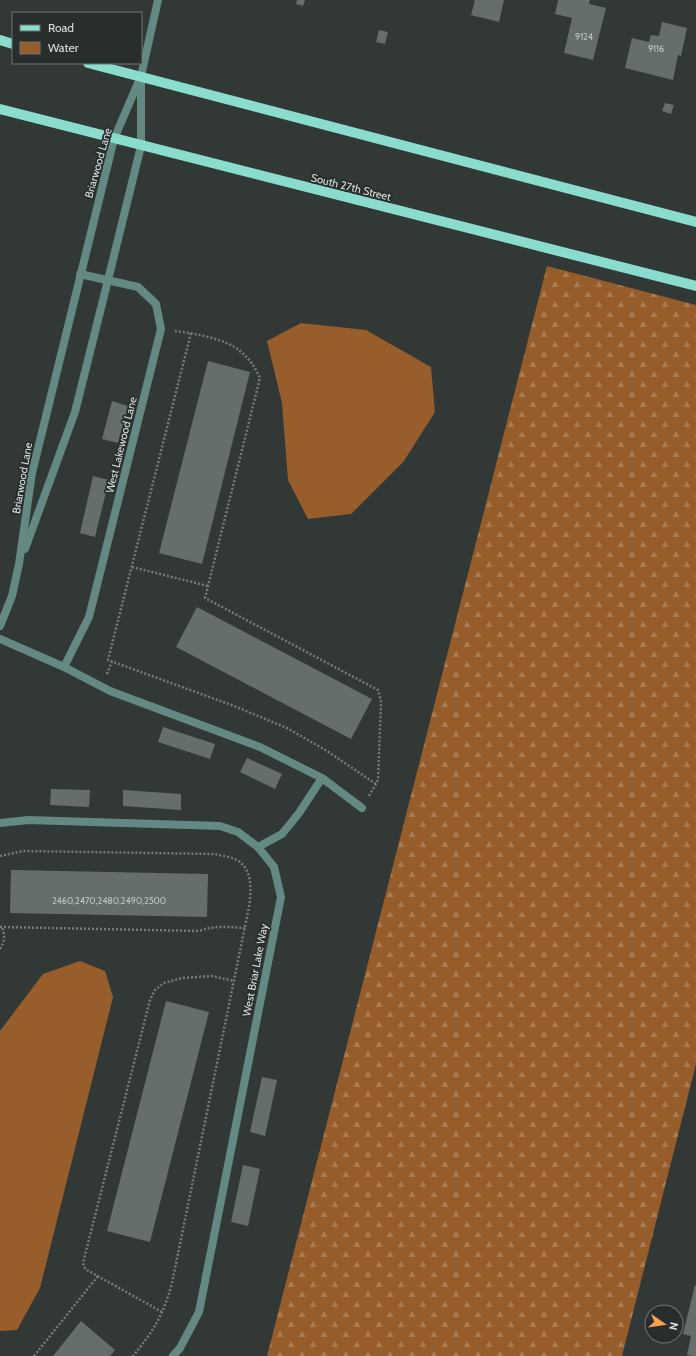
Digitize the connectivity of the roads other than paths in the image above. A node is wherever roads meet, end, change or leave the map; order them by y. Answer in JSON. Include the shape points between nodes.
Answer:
{"nodes":[{"id":1,"x":158,"y":0,"type":"edge"},
{"id":2,"x":0,"y":40,"type":"edge"},
{"id":3,"x":12,"y":44,"type":"edge"},
{"id":4,"x":92,"y":64,"type":"edge"},
{"id":5,"x":141,"y":76,"type":"junction"},
{"id":6,"x":0,"y":109,"type":"edge"},
{"id":7,"x":114,"y":138,"type":"junction"},
{"id":8,"x":141,"y":146,"type":"junction"},
{"id":9,"x":696,"y":222,"type":"edge"},
{"id":10,"x":80,"y":274,"type":"junction"},
{"id":11,"x":108,"y":280,"type":"junction"},
{"id":12,"x":696,"y":286,"type":"edge"},
{"id":13,"x":19,"y":564,"type":"junction"},
{"id":14,"x":0,"y":626,"type":"edge"},
{"id":15,"x":0,"y":639,"type":"edge"},
{"id":16,"x":64,"y":667,"type":"junction"},
{"id":17,"x":322,"y":778,"type":"junction"},
{"id":18,"x":362,"y":808,"type":"road end"},
{"id":19,"x":0,"y":822,"type":"edge"},
{"id":20,"x":258,"y":847,"type":"junction"},
{"id":21,"x":173,"y":1356,"type":"edge"}],
"edges":[{"from":1,"to":5,"type":"street"},
{"from":2,"to":3,"type":"main road"},
{"from":4,"to":5,"type":"main road"},
{"from":5,"to":7,"type":"street","name":"Briarwood Lane"},
{"from":5,"to":8,"type":"street","name":"Briarwood Lane"},
{"from":5,"to":9,"type":"main road"},
{"from":6,"to":7,"type":"main road","name":"South 27th Street"},
{"from":7,"to":8,"type":"main road","name":"South 27th Street"},
{"from":7,"to":10,"type":"street","name":"Briarwood Lane"},
{"from":8,"to":11,"type":"street","name":"Briarwood Lane"},
{"from":8,"to":12,"type":"main road","name":"South 27th Street"},
{"from":10,"to":11,"type":"street","name":"West Lakewood Lane"},
{"from":10,"to":13,"type":"street","name":"Briarwood Lane","via":[[32,472]]},
{"from":11,"to":13,"type":"street","name":"Briarwood Lane","via":[[75,412]]},
{"from":11,"to":16,"type":"street","name":"West Lakewood Lane","via":[[138,287],[156,304],[161,329],[89,617]]},
{"from":13,"to":14,"type":"street","name":"Briarwood Lane","via":[[12,596]]},
{"from":15,"to":16,"type":"street"},
{"from":16,"to":17,"type":"street","via":[[110,691],[260,747]]},
{"from":17,"to":18,"type":"street"},
{"from":17,"to":20,"type":"street","via":[[282,834]]},
{"from":19,"to":20,"type":"street","name":"West Briar Lake Way","via":[[28,820],[220,826],[238,832]]},
{"from":20,"to":21,"type":"street","name":"West Briar Lake Way","via":[[274,867],[281,897],[199,1312]]}]}
